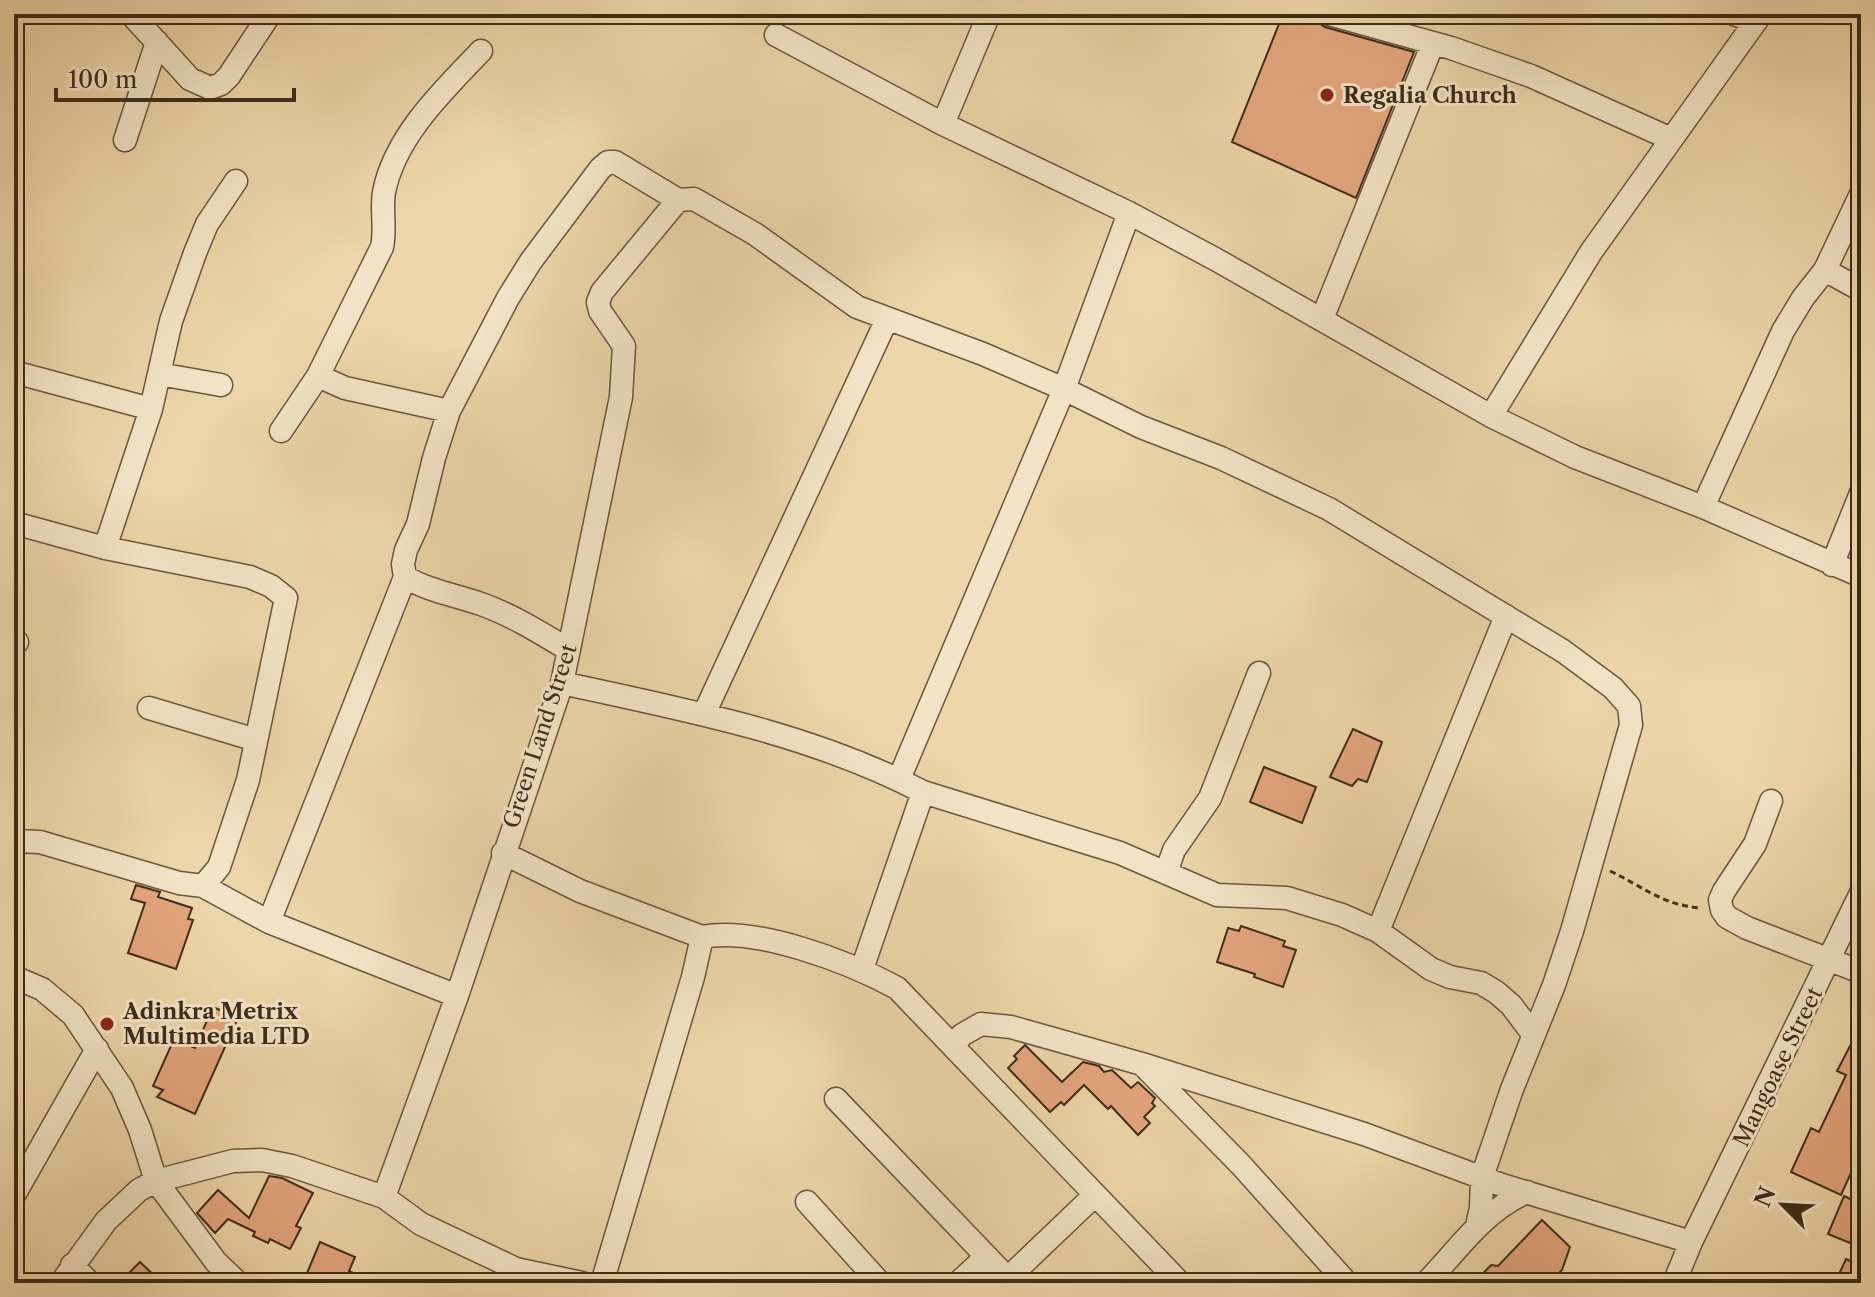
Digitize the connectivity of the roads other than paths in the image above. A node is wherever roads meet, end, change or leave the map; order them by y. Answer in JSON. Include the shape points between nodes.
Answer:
{"nodes":[{"id":1,"x":111,"y":14,"type":"edge"},
{"id":2,"x":122,"y":14,"type":"edge"},
{"id":3,"x":131,"y":14,"type":"edge"},
{"id":4,"x":270,"y":14,"type":"edge"},
{"id":5,"x":989,"y":14,"type":"edge"},
{"id":6,"x":1329,"y":14,"type":"edge"},
{"id":7,"x":1750,"y":17,"type":"edge"},
{"id":8,"x":776,"y":35,"type":"dead end"},
{"id":9,"x":157,"y":42,"type":"junction"},
{"id":10,"x":1433,"y":43,"type":"junction"},
{"id":11,"x":481,"y":51,"type":"dead end"},
{"id":12,"x":943,"y":124,"type":"junction"},
{"id":13,"x":1671,"y":139,"type":"junction"},
{"id":14,"x":125,"y":140,"type":"dead end"},
{"id":15,"x":236,"y":181,"type":"dead end"},
{"id":16,"x":1861,"y":194,"type":"edge"},
{"id":17,"x":678,"y":200,"type":"junction"},
{"id":18,"x":1129,"y":213,"type":"junction"},
{"id":19,"x":1825,"y":270,"type":"junction"},
{"id":20,"x":1861,"y":290,"type":"edge"},
{"id":21,"x":887,"y":319,"type":"junction"},
{"id":22,"x":1322,"y":319,"type":"junction"},
{"id":23,"x":14,"y":372,"type":"edge"},
{"id":24,"x":159,"y":374,"type":"junction"},
{"id":25,"x":318,"y":376,"type":"junction"},
{"id":26,"x":221,"y":385,"type":"dead end"},
{"id":27,"x":1064,"y":389,"type":"junction"},
{"id":28,"x":151,"y":409,"type":"junction"},
{"id":29,"x":449,"y":411,"type":"junction"},
{"id":30,"x":1491,"y":416,"type":"junction"},
{"id":31,"x":281,"y":431,"type":"dead end"},
{"id":32,"x":1861,"y":493,"type":"edge"},
{"id":33,"x":1703,"y":507,"type":"junction"},
{"id":34,"x":14,"y":523,"type":"edge"},
{"id":35,"x":105,"y":548,"type":"junction"},
{"id":36,"x":1832,"y":565,"type":"junction"},
{"id":37,"x":1861,"y":576,"type":"edge"},
{"id":38,"x":405,"y":577,"type":"junction"},
{"id":39,"x":1506,"y":616,"type":"junction"},
{"id":40,"x":569,"y":650,"type":"junction"},
{"id":41,"x":1259,"y":673,"type":"dead end"},
{"id":42,"x":562,"y":683,"type":"junction"},
{"id":43,"x":149,"y":708,"type":"dead end"},
{"id":44,"x":704,"y":714,"type":"junction"},
{"id":45,"x":256,"y":740,"type":"junction"},
{"id":46,"x":899,"y":779,"type":"junction"},
{"id":47,"x":923,"y":792,"type":"junction"},
{"id":48,"x":1771,"y":801,"type":"dead end"},
{"id":49,"x":14,"y":841,"type":"edge"},
{"id":50,"x":503,"y":853,"type":"junction"},
{"id":51,"x":1166,"y":873,"type":"junction"},
{"id":52,"x":203,"y":886,"type":"junction"},
{"id":53,"x":1861,"y":893,"type":"edge"},
{"id":54,"x":269,"y":922,"type":"junction"},
{"id":55,"x":1378,"y":931,"type":"junction"},
{"id":56,"x":702,"y":937,"type":"junction"},
{"id":57,"x":1831,"y":959,"type":"junction"},
{"id":58,"x":862,"y":969,"type":"junction"},
{"id":59,"x":1861,"y":972,"type":"edge"},
{"id":60,"x":14,"y":977,"type":"edge"},
{"id":61,"x":457,"y":996,"type":"junction"},
{"id":62,"x":1533,"y":1034,"type":"junction"},
{"id":63,"x":953,"y":1046,"type":"junction"},
{"id":64,"x":97,"y":1049,"type":"junction"},
{"id":65,"x":1142,"y":1064,"type":"junction"},
{"id":66,"x":836,"y":1099,"type":"dead end"},
{"id":67,"x":1482,"y":1177,"type":"junction"},
{"id":68,"x":156,"y":1181,"type":"junction"},
{"id":69,"x":1527,"y":1192,"type":"junction"},
{"id":70,"x":14,"y":1195,"type":"edge"},
{"id":71,"x":1095,"y":1195,"type":"junction"},
{"id":72,"x":384,"y":1197,"type":"junction"},
{"id":73,"x":807,"y":1202,"type":"dead end"},
{"id":74,"x":1477,"y":1226,"type":"junction"},
{"id":75,"x":1691,"y":1242,"type":"junction"},
{"id":76,"x":986,"y":1257,"type":"junction"},
{"id":77,"x":66,"y":1274,"type":"edge"},
{"id":78,"x":514,"y":1276,"type":"edge"},
{"id":79,"x":1010,"y":1281,"type":"edge"},
{"id":80,"x":90,"y":1283,"type":"edge"},
{"id":81,"x":238,"y":1283,"type":"edge"},
{"id":82,"x":582,"y":1283,"type":"edge"},
{"id":83,"x":602,"y":1283,"type":"edge"},
{"id":84,"x":880,"y":1283,"type":"edge"},
{"id":85,"x":958,"y":1283,"type":"edge"},
{"id":86,"x":1180,"y":1283,"type":"edge"},
{"id":87,"x":1347,"y":1283,"type":"edge"},
{"id":88,"x":1426,"y":1283,"type":"edge"},
{"id":89,"x":1674,"y":1283,"type":"edge"}],
"edges":[{"from":1,"to":2,"type":"street"},
{"from":3,"to":9,"type":"street"},
{"from":4,"to":9,"type":"street","via":[[229,76],[215,87],[205,88],[190,79]]},
{"from":5,"to":12,"type":"street"},
{"from":6,"to":10,"type":"street"},
{"from":7,"to":13,"type":"street"},
{"from":8,"to":12,"type":"street"},
{"from":9,"to":14,"type":"street"},
{"from":10,"to":13,"type":"street","via":[[1531,76]]},
{"from":10,"to":22,"type":"street"},
{"from":11,"to":25,"type":"street","via":[[439,95],[400,150],[384,194],[382,247]]},
{"from":12,"to":18,"type":"street"},
{"from":13,"to":30,"type":"street","via":[[1591,252]]},
{"from":15,"to":24,"type":"street","via":[[195,253]]},
{"from":16,"to":19,"type":"street"},
{"from":17,"to":21,"type":"street","via":[[706,205],[755,234],[839,297]]},
{"from":17,"to":29,"type":"street","via":[[621,163],[608,162],[600,169],[515,286]]},
{"from":17,"to":40,"type":"street","name":"Green Land Street","via":[[598,302],[625,354],[621,397]]},
{"from":18,"to":22,"type":"street"},
{"from":18,"to":27,"type":"street"},
{"from":19,"to":20,"type":"street"},
{"from":19,"to":33,"type":"street","via":[[1783,331]]},
{"from":21,"to":27,"type":"street"},
{"from":21,"to":44,"type":"street"},
{"from":22,"to":30,"type":"street"},
{"from":23,"to":28,"type":"street"},
{"from":24,"to":26,"type":"street"},
{"from":24,"to":28,"type":"street"},
{"from":25,"to":29,"type":"street","via":[[345,388]]},
{"from":25,"to":31,"type":"street"},
{"from":27,"to":39,"type":"street","via":[[1329,509]]},
{"from":27,"to":46,"type":"street"},
{"from":28,"to":35,"type":"street"},
{"from":29,"to":38,"type":"street","via":[[406,550]]},
{"from":30,"to":33,"type":"street","via":[[1575,457]]},
{"from":32,"to":36,"type":"street"},
{"from":33,"to":36,"type":"street"},
{"from":34,"to":35,"type":"street"},
{"from":35,"to":45,"type":"street","via":[[250,577],[286,598]]},
{"from":36,"to":37,"type":"street"},
{"from":38,"to":40,"type":"street","via":[[483,605]]},
{"from":38,"to":54,"type":"street"},
{"from":39,"to":55,"type":"street"},
{"from":39,"to":62,"type":"street","via":[[1613,688],[1629,706],[1631,725],[1554,985]]},
{"from":40,"to":42,"type":"street","name":"Green Land Street"},
{"from":41,"to":51,"type":"street","via":[[1210,798],[1174,850]]},
{"from":42,"to":44,"type":"street"},
{"from":42,"to":50,"type":"street","name":"Green Land Street"},
{"from":43,"to":45,"type":"street"},
{"from":44,"to":46,"type":"street","via":[[797,739]]},
{"from":45,"to":52,"type":"street","via":[[219,867]]},
{"from":46,"to":47,"type":"street"},
{"from":47,"to":51,"type":"street","via":[[1076,838]]},
{"from":47,"to":58,"type":"street"},
{"from":48,"to":57,"type":"street","via":[[1755,844],[1724,891],[1722,910],[1747,928]]},
{"from":49,"to":52,"type":"street","via":[[40,842]]},
{"from":50,"to":56,"type":"street","via":[[580,891]]},
{"from":50,"to":61,"type":"street","name":"Green Land Street"},
{"from":51,"to":55,"type":"street","via":[[1217,895],[1287,898]]},
{"from":52,"to":54,"type":"street"},
{"from":53,"to":57,"type":"street","name":"Mangoase Street"},
{"from":54,"to":61,"type":"street"},
{"from":55,"to":62,"type":"street","via":[[1431,969],[1496,992]]},
{"from":56,"to":58,"type":"street","via":[[756,937]]},
{"from":56,"to":83,"type":"street"},
{"from":57,"to":59,"type":"street"},
{"from":57,"to":75,"type":"street","name":"Mangoase Street"},
{"from":58,"to":63,"type":"street","via":[[897,988]]},
{"from":60,"to":64,"type":"street","via":[[42,989],[73,1015]]},
{"from":61,"to":72,"type":"street","name":"Green Land Street"},
{"from":62,"to":67,"type":"street"},
{"from":63,"to":65,"type":"street","via":[[981,1024],[1011,1027]]},
{"from":63,"to":71,"type":"street"},
{"from":64,"to":68,"type":"street","via":[[122,1088]]},
{"from":64,"to":70,"type":"street"},
{"from":65,"to":67,"type":"street"},
{"from":65,"to":87,"type":"street"},
{"from":66,"to":76,"type":"street"},
{"from":67,"to":69,"type":"street"},
{"from":67,"to":74,"type":"street"},
{"from":68,"to":72,"type":"street","via":[[233,1161],[262,1160]]},
{"from":68,"to":77,"type":"street","via":[[106,1221]]},
{"from":68,"to":81,"type":"street"},
{"from":69,"to":74,"type":"street","via":[[1502,1204]]},
{"from":69,"to":75,"type":"street"},
{"from":71,"to":79,"type":"street"},
{"from":71,"to":86,"type":"street"},
{"from":72,"to":78,"type":"street"},
{"from":73,"to":84,"type":"street"},
{"from":74,"to":88,"type":"street"},
{"from":75,"to":89,"type":"street","name":"Mangoase Street"},
{"from":76,"to":79,"type":"street"},
{"from":76,"to":85,"type":"street"},
{"from":77,"to":80,"type":"street"},
{"from":78,"to":82,"type":"street"}]}
